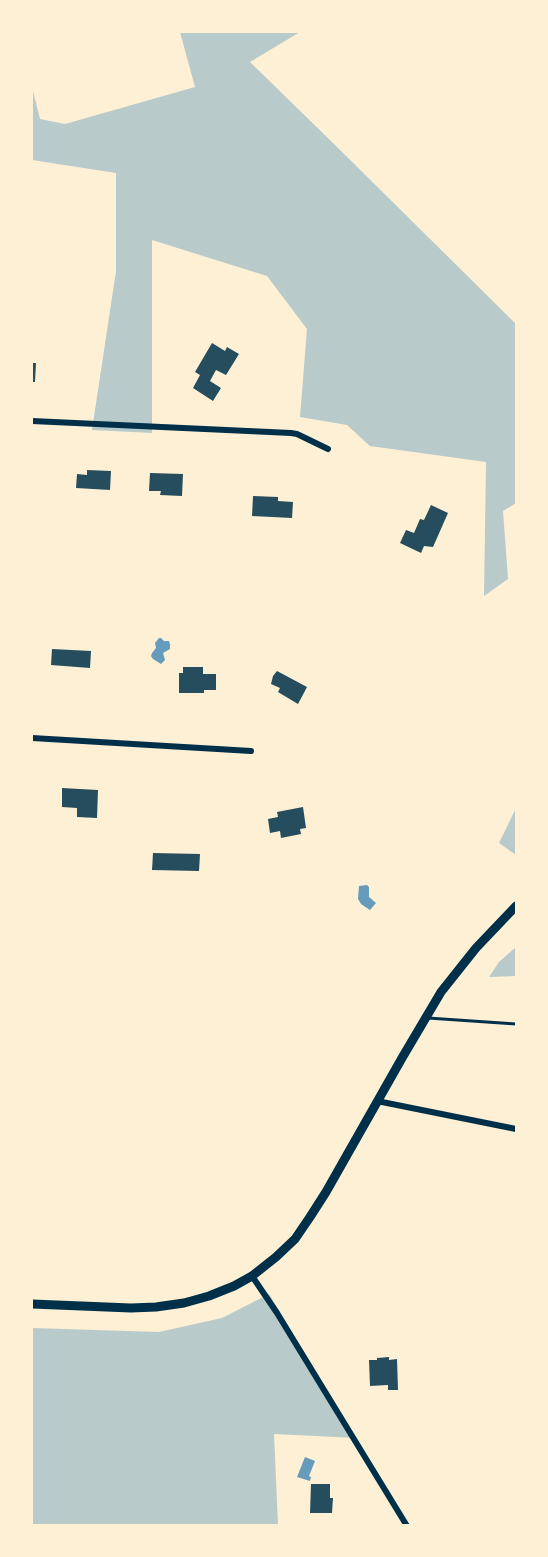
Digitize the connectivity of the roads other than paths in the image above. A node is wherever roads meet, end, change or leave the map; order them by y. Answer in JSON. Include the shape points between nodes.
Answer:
{"nodes":[{"id":1,"x":32,"y":421,"type":"edge"},
{"id":2,"x":328,"y":449,"type":"dead end"},
{"id":3,"x":32,"y":738,"type":"edge"},
{"id":4,"x":251,"y":751,"type":"dead end"},
{"id":5,"x":516,"y":906,"type":"edge"},
{"id":6,"x":426,"y":1018,"type":"junction"},
{"id":7,"x":516,"y":1024,"type":"edge"},
{"id":8,"x":377,"y":1101,"type":"junction"},
{"id":9,"x":516,"y":1129,"type":"edge"},
{"id":10,"x":252,"y":1276,"type":"junction"},
{"id":11,"x":32,"y":1304,"type":"edge"},
{"id":12,"x":407,"y":1526,"type":"edge"}],
"edges":[{"from":1,"to":2,"type":"street","via":[[291,433]]},
{"from":3,"to":4,"type":"street"},
{"from":5,"to":6,"type":"main road","via":[[441,992]]},
{"from":6,"to":7,"type":"lane"},
{"from":6,"to":8,"type":"main road"},
{"from":8,"to":9,"type":"street"},
{"from":8,"to":10,"type":"main road","via":[[295,1239]]},
{"from":10,"to":11,"type":"main road","via":[[209,1296],[165,1306]]},
{"from":10,"to":12,"type":"street"}]}
